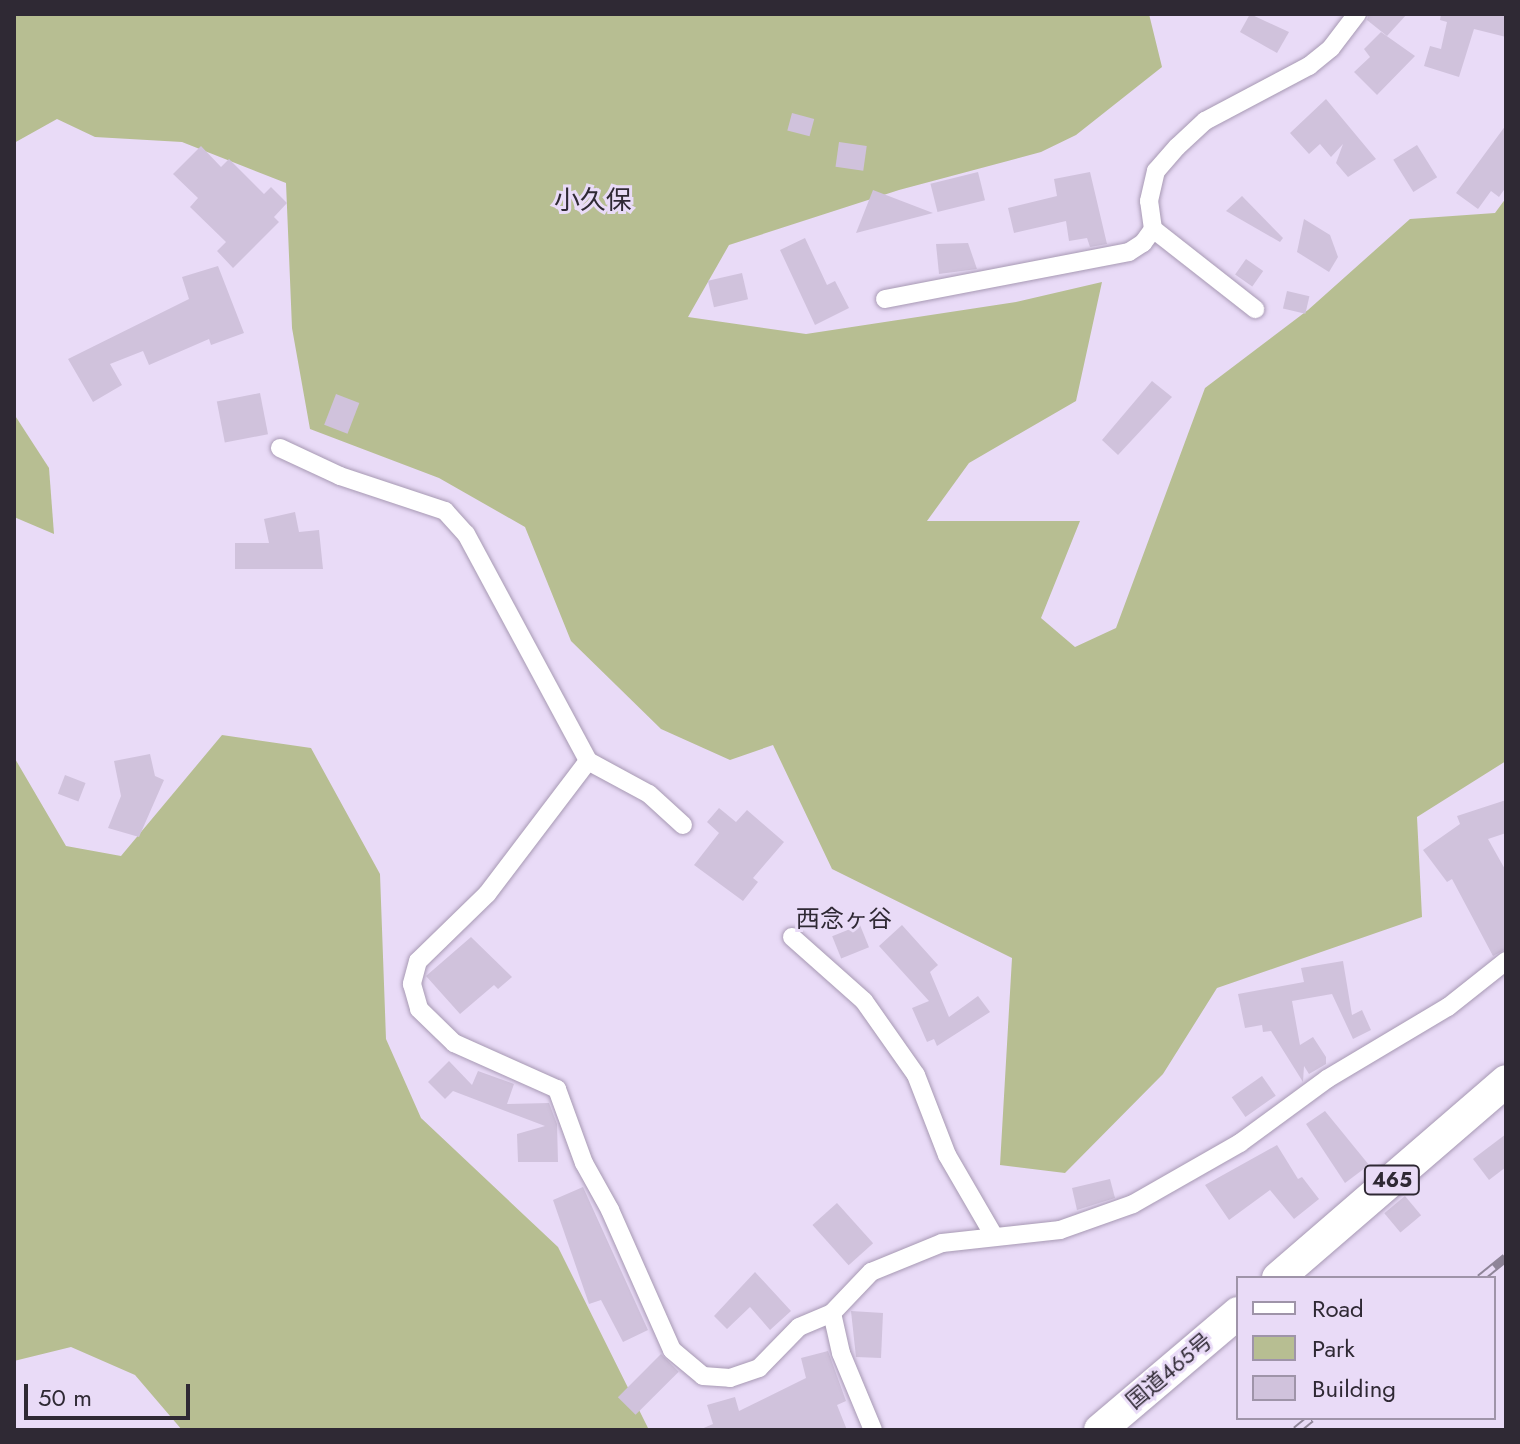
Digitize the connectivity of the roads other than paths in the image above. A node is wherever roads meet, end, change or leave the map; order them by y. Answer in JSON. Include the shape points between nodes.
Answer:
{"nodes":[{"id":1,"x":1357,"y":14,"type":"edge"},
{"id":2,"x":1153,"y":229,"type":"junction"},
{"id":3,"x":885,"y":299,"type":"dead end"},
{"id":4,"x":1255,"y":309,"type":"dead end"},
{"id":5,"x":280,"y":448,"type":"dead end"},
{"id":6,"x":588,"y":761,"type":"junction"},
{"id":7,"x":683,"y":825,"type":"dead end"},
{"id":8,"x":792,"y":937,"type":"dead end"},
{"id":9,"x":1506,"y":961,"type":"edge"},
{"id":10,"x":1506,"y":1081,"type":"edge"},
{"id":11,"x":994,"y":1236,"type":"junction"},
{"id":12,"x":1280,"y":1276,"type":"edge"},
{"id":13,"x":832,"y":1313,"type":"junction"},
{"id":14,"x":1236,"y":1315,"type":"edge"},
{"id":15,"x":873,"y":1430,"type":"edge"},
{"id":16,"x":1100,"y":1430,"type":"edge"}],
"edges":[{"from":1,"to":2,"type":"street","via":[[1309,66],[1205,121],[1177,147],[1156,171],[1149,201]]},
{"from":2,"to":3,"type":"street","via":[[1129,252]]},
{"from":2,"to":4,"type":"street"},
{"from":5,"to":6,"type":"street","via":[[340,476],[445,511],[466,534]]},
{"from":6,"to":7,"type":"street","via":[[649,794]]},
{"from":6,"to":13,"type":"street","via":[[487,894],[418,961],[412,984],[419,1009],[454,1043],[557,1089],[584,1163],[672,1350],[703,1376],[730,1378],[759,1368],[799,1327]]},
{"from":8,"to":11,"type":"street","via":[[864,1001],[916,1075],[947,1155]]},
{"from":9,"to":11,"type":"street","via":[[1448,1007],[1327,1079],[1240,1143],[1133,1204],[1060,1230]]},
{"from":10,"to":12,"type":"highway","number":"465"},
{"from":11,"to":13,"type":"street","via":[[942,1243],[871,1272]]},
{"from":13,"to":15,"type":"street","via":[[841,1353]]},
{"from":14,"to":16,"type":"highway","name":"国道465号"}]}
